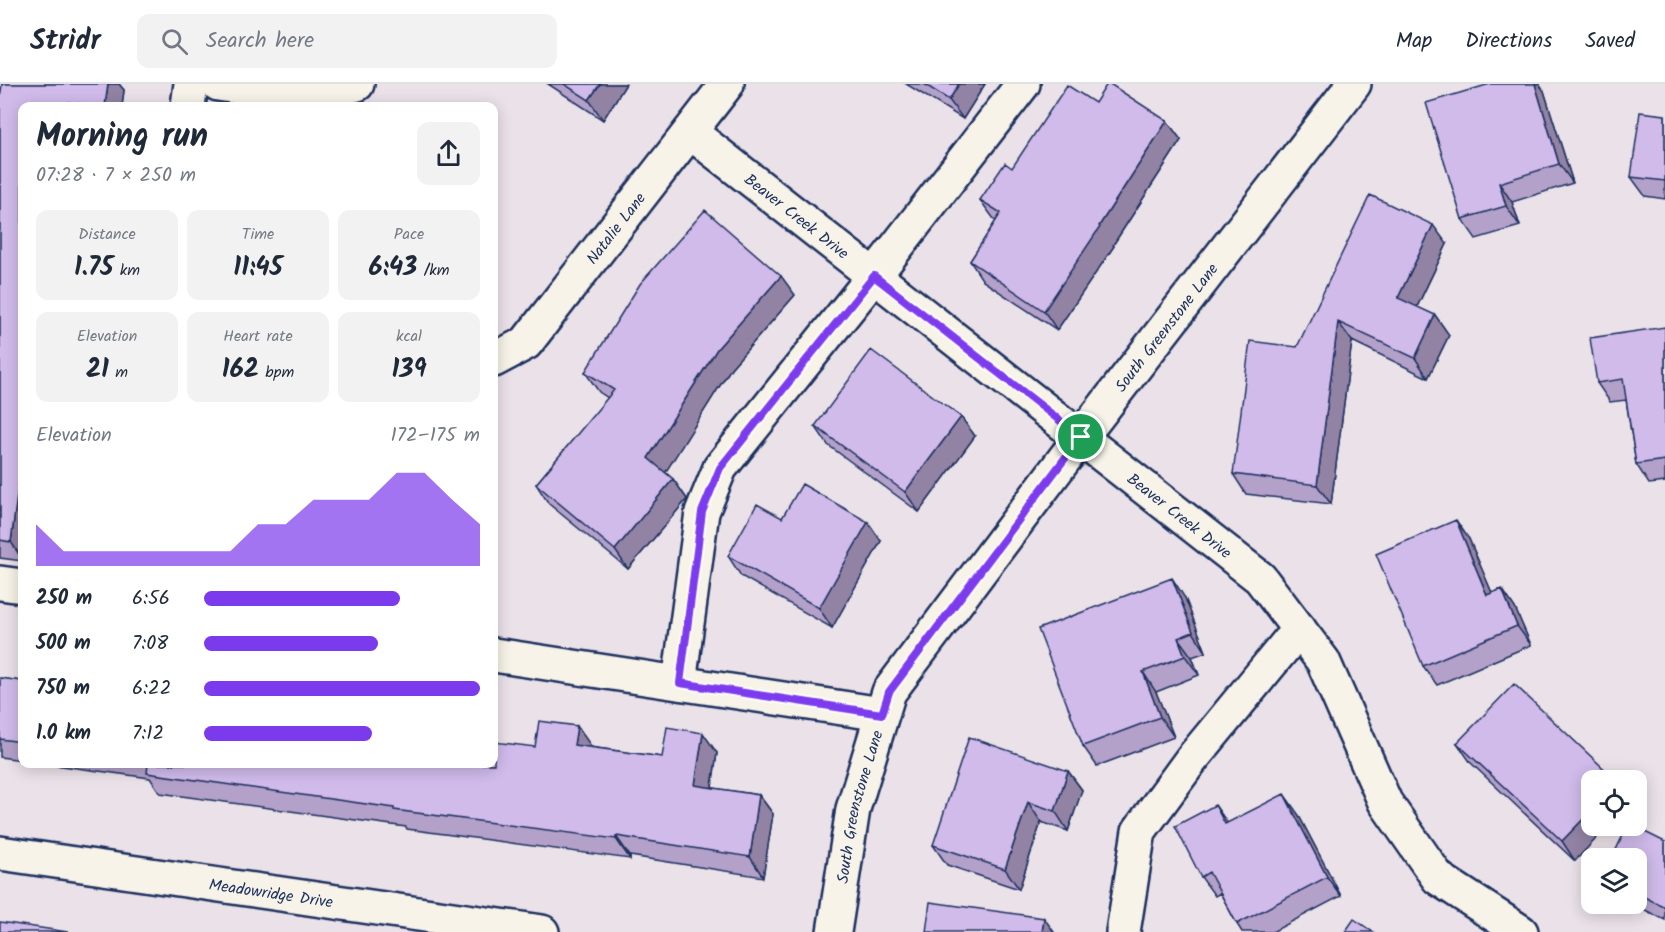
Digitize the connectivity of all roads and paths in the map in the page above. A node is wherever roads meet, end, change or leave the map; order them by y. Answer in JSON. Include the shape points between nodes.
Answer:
{"nodes":[{"id":1,"x":191,"y":84,"type":"edge"},
{"id":2,"x":218,"y":84,"type":"edge"},
{"id":3,"x":357,"y":84,"type":"edge"},
{"id":4,"x":727,"y":84,"type":"edge"},
{"id":5,"x":1023,"y":84,"type":"edge"},
{"id":6,"x":1354,"y":84,"type":"edge"},
{"id":7,"x":189,"y":102,"type":"edge"},
{"id":8,"x":690,"y":132,"type":"junction"},
{"id":9,"x":874,"y":276,"type":"junction"},
{"id":10,"x":498,"y":358,"type":"edge"},
{"id":11,"x":1081,"y":437,"type":"junction"},
{"id":12,"x":0,"y":584,"type":"edge"},
{"id":13,"x":18,"y":586,"type":"edge"},
{"id":14,"x":1299,"y":629,"type":"junction"},
{"id":15,"x":498,"y":656,"type":"edge"},
{"id":16,"x":680,"y":683,"type":"junction"},
{"id":17,"x":882,"y":714,"type":"junction"},
{"id":18,"x":0,"y":853,"type":"edge"},
{"id":19,"x":542,"y":932,"type":"edge"},
{"id":20,"x":834,"y":932,"type":"edge"},
{"id":21,"x":1123,"y":932,"type":"edge"},
{"id":22,"x":1521,"y":932,"type":"edge"}],
"edges":[{"from":1,"to":7,"type":"street"},
{"from":2,"to":3,"type":"street","via":[[283,94],[328,92]]},
{"from":4,"to":8,"type":"street","name":"Natalie Lane"},
{"from":5,"to":9,"type":"street"},
{"from":6,"to":11,"type":"street","name":"South Greenstone Lane"},
{"from":8,"to":9,"type":"street","name":"Beaver Creek Drive"},
{"from":8,"to":10,"type":"street","name":"Natalie Lane","via":[[526,343]]},
{"from":9,"to":11,"type":"street","name":"Beaver Creek Drive"},
{"from":9,"to":16,"type":"street","via":[[720,468],[702,512]]},
{"from":11,"to":14,"type":"street","name":"Beaver Creek Drive","via":[[1260,578]]},
{"from":11,"to":17,"type":"street","name":"South Greenstone Lane","via":[[889,692]]},
{"from":12,"to":13,"type":"street"},
{"from":14,"to":21,"type":"street","via":[[1191,760],[1139,831]]},
{"from":14,"to":22,"type":"street","name":"Beaver Creek Drive","via":[[1323,661],[1385,802],[1438,878]]},
{"from":15,"to":16,"type":"street"},
{"from":16,"to":17,"type":"street"},
{"from":17,"to":20,"type":"street","name":"South Greenstone Lane","via":[[853,809]]},
{"from":18,"to":19,"type":"street","name":"Meadowridge Drive"}]}
